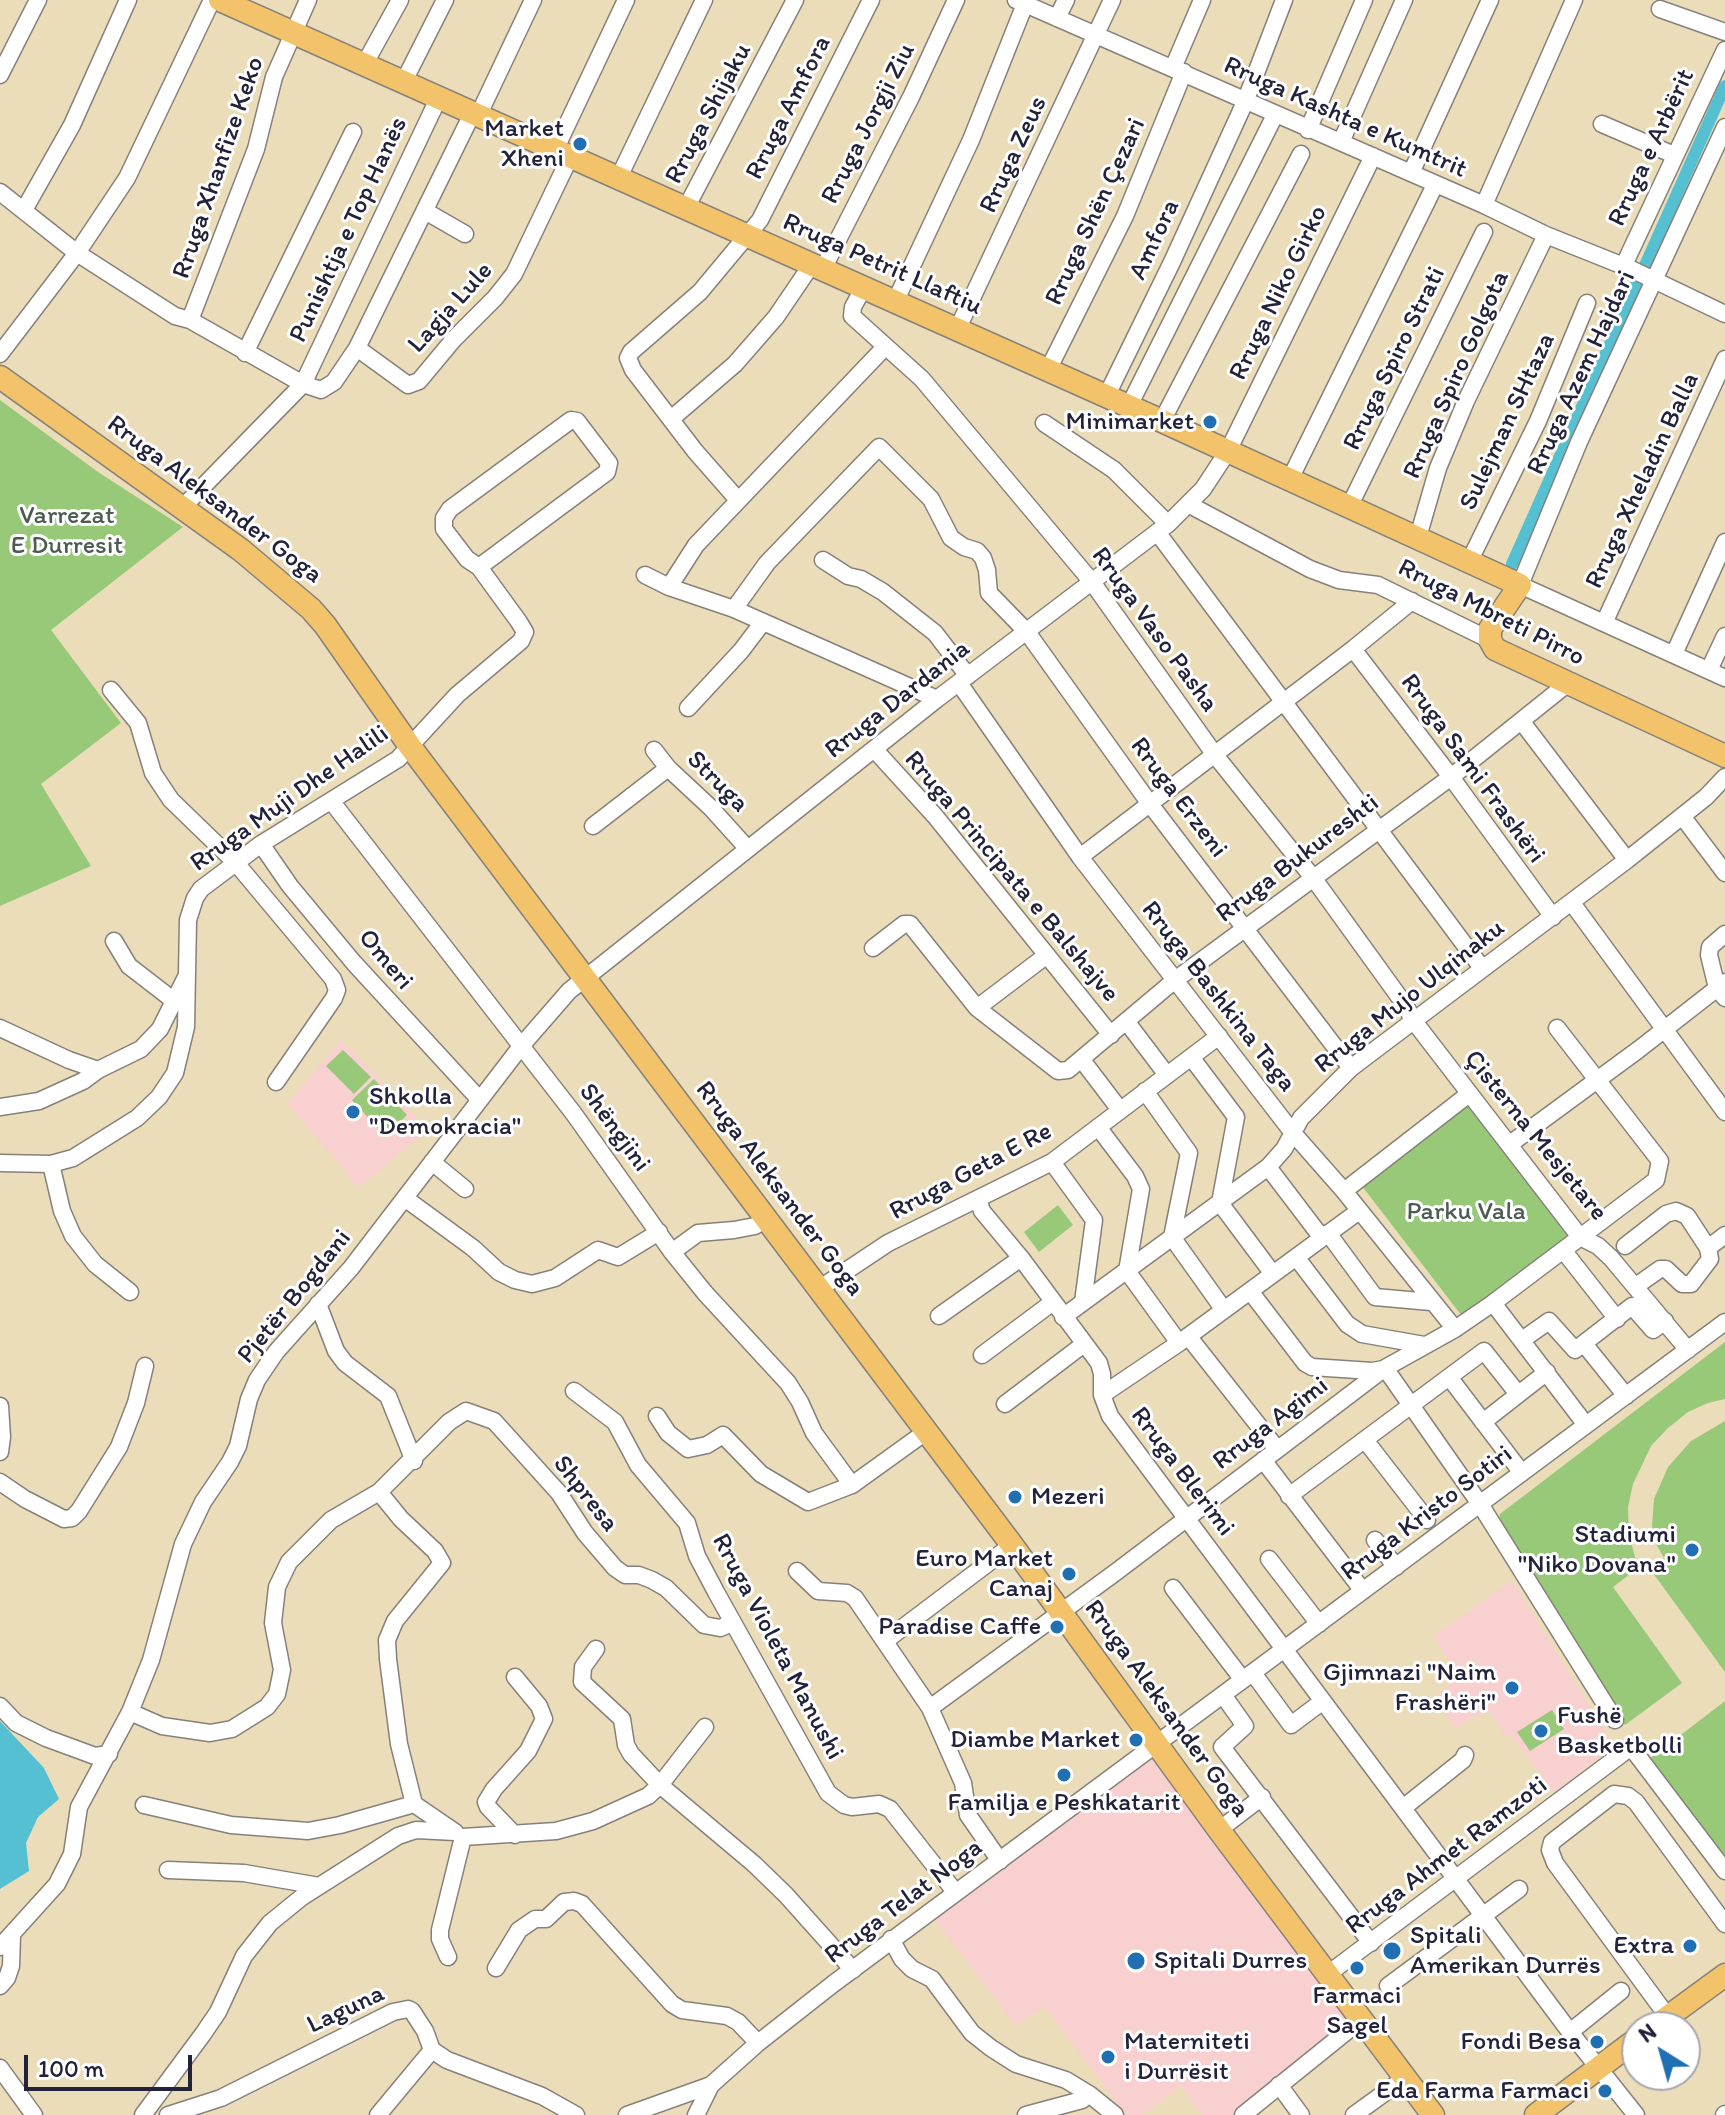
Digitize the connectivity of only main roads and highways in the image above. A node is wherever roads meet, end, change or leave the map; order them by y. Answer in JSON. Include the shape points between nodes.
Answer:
{"nodes":[{"id":1,"x":220,"y":0,"type":"edge"},
{"id":2,"x":0,"y":377,"type":"edge"},
{"id":3,"x":1520,"y":585,"type":"joint"},
{"id":4,"x":1490,"y":640,"type":"joint"},
{"id":5,"x":1725,"y":756,"type":"edge"},
{"id":6,"x":1725,"y":1975,"type":"edge"},
{"id":7,"x":1676,"y":2011,"type":"edge"},
{"id":8,"x":1621,"y":2050,"type":"edge"},
{"id":9,"x":1433,"y":2115,"type":"edge"},
{"id":10,"x":1536,"y":2115,"type":"edge"}],
"edges":[{"from":1,"to":3,"type":"main road","name":"Rruga Petrit Llaftiu"},
{"from":2,"to":9,"type":"main road","name":"Rruga Aleksander Goga","via":[[241,550],[311,609]]},
{"from":3,"to":4,"type":"main road","name":"Rruga Azem Hajdari","via":[[1490,629]]},
{"from":4,"to":5,"type":"main road","name":"Rruga Mbreti Pirro","via":[[1495,649]]},
{"from":6,"to":7,"type":"main road"},
{"from":8,"to":10,"type":"main road"}]}
